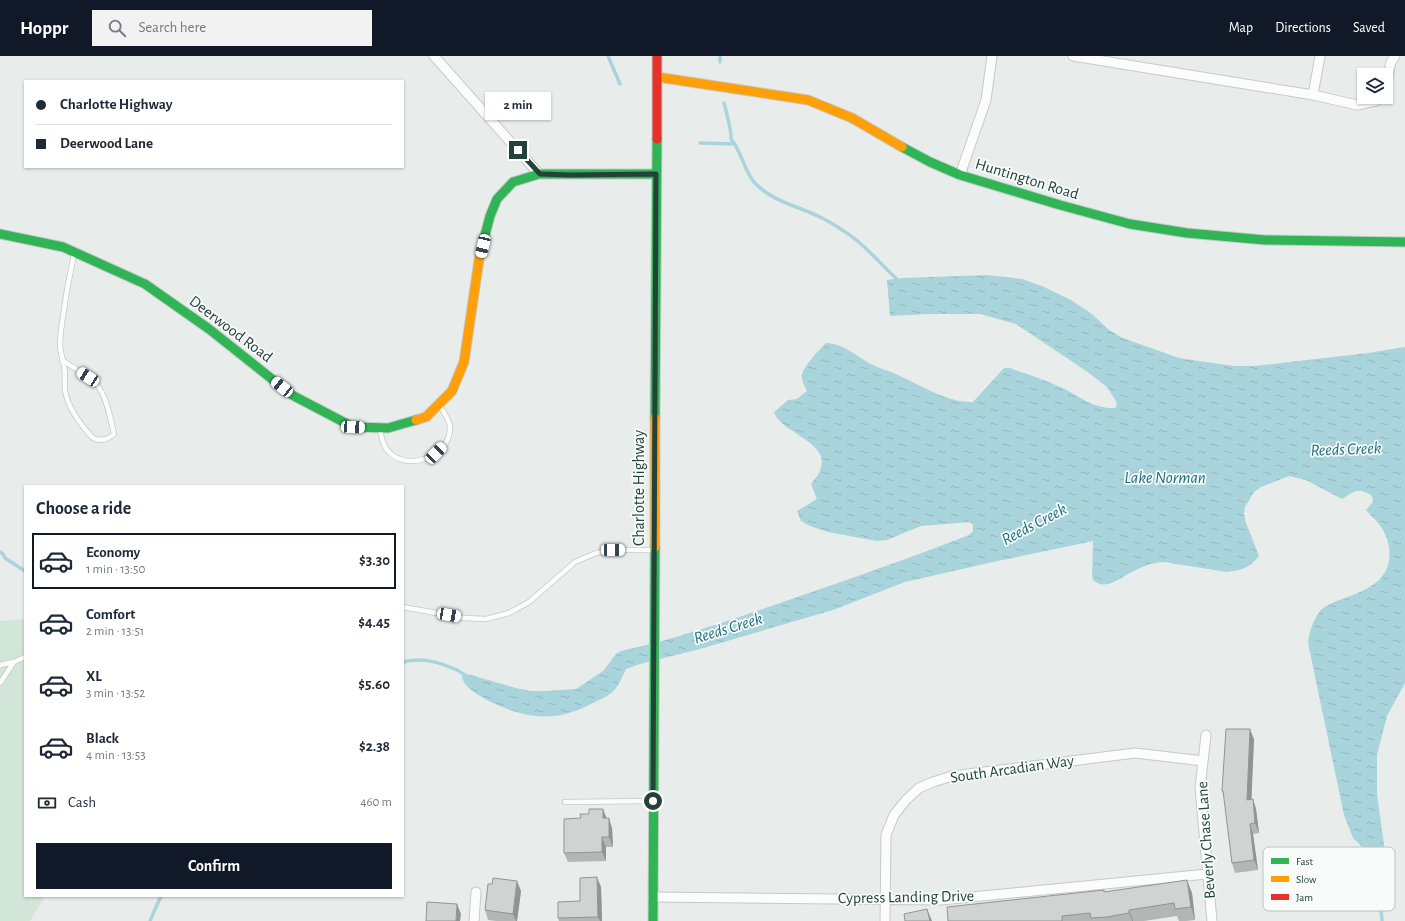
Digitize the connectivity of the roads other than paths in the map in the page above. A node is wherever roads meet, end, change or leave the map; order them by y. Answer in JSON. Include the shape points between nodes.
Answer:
{"nodes":[{"id":1,"x":434,"y":56,"type":"edge"},
{"id":2,"x":657,"y":56,"type":"edge"},
{"id":3,"x":992,"y":56,"type":"edge"},
{"id":4,"x":1073,"y":56,"type":"edge"},
{"id":5,"x":1320,"y":56,"type":"edge"},
{"id":6,"x":1394,"y":56,"type":"edge"},
{"id":7,"x":1390,"y":68,"type":"edge"},
{"id":8,"x":657,"y":77,"type":"junction"},
{"id":9,"x":1313,"y":95,"type":"junction"},
{"id":10,"x":1361,"y":104,"type":"edge"},
{"id":11,"x":540,"y":174,"type":"junction"},
{"id":12,"x":656,"y":174,"type":"junction"},
{"id":13,"x":960,"y":174,"type":"junction"},
{"id":14,"x":0,"y":234,"type":"edge"},
{"id":15,"x":1405,"y":242,"type":"edge"},
{"id":16,"x":74,"y":252,"type":"junction"},
{"id":17,"x":62,"y":360,"type":"junction"},
{"id":18,"x":439,"y":404,"type":"junction"},
{"id":19,"x":380,"y":428,"type":"junction"},
{"id":20,"x":654,"y":550,"type":"junction"},
{"id":21,"x":404,"y":607,"type":"edge"},
{"id":22,"x":24,"y":657,"type":"edge"},
{"id":23,"x":14,"y":662,"type":"junction"},
{"id":24,"x":0,"y":665,"type":"edge"},
{"id":25,"x":0,"y":683,"type":"edge"},
{"id":26,"x":1206,"y":735,"type":"dead end"},
{"id":27,"x":1203,"y":761,"type":"junction"},
{"id":28,"x":653,"y":801,"type":"junction"},
{"id":29,"x":565,"y":802,"type":"dead end"},
{"id":30,"x":1207,"y":874,"type":"junction"},
{"id":31,"x":476,"y":892,"type":"dead end"},
{"id":32,"x":653,"y":897,"type":"junction"},
{"id":33,"x":884,"y":899,"type":"junction"},
{"id":34,"x":474,"y":921,"type":"edge"},
{"id":35,"x":652,"y":921,"type":"edge"},
{"id":36,"x":884,"y":921,"type":"edge"},
{"id":37,"x":1212,"y":921,"type":"edge"}],
"edges":[{"from":1,"to":11,"type":"street"},
{"from":2,"to":8,"type":"street","name":"Charlotte Highway"},
{"from":3,"to":13,"type":"street","via":[[986,100]]},
{"from":4,"to":9,"type":"street"},
{"from":5,"to":9,"type":"street"},
{"from":6,"to":7,"type":"street"},
{"from":8,"to":12,"type":"street","name":"Charlotte Highway"},
{"from":8,"to":13,"type":"street","name":"Huntington Road","via":[[808,100],[852,118],[930,162]]},
{"from":9,"to":10,"type":"street"},
{"from":11,"to":12,"type":"street","name":"Deerwood Road"},
{"from":11,"to":18,"type":"street","name":"Deerwood Road","via":[[513,182],[497,199],[479,260],[464,362],[452,391]]},
{"from":12,"to":20,"type":"street","name":"Charlotte Highway"},
{"from":13,"to":15,"type":"street","name":"Huntington Road","via":[[1060,206],[1138,225],[1188,233],[1265,240]]},
{"from":14,"to":16,"type":"street","name":"Deerwood Road","via":[[63,247]]},
{"from":16,"to":17,"type":"lane","via":[[63,312],[60,344]]},
{"from":16,"to":19,"type":"street","name":"Deerwood Road","via":[[145,284],[228,344],[292,395],[353,427]]},
{"from":17,"to":17,"type":"lane","via":[[65,390],[78,420],[92,437],[110,439],[114,434],[112,423],[99,387]]},
{"from":18,"to":19,"type":"street","name":"Deerwood Road","via":[[426,417]]},
{"from":18,"to":19,"type":"lane","via":[[450,429],[442,447],[426,459],[410,461],[394,456],[385,448]]},
{"from":20,"to":21,"type":"lane","via":[[613,550],[596,553],[575,562],[529,602],[509,613],[486,619],[464,618]]},
{"from":20,"to":28,"type":"street","name":"Charlotte Highway"},
{"from":22,"to":23,"type":"lane"},
{"from":23,"to":24,"type":"lane"},
{"from":23,"to":25,"type":"lane"},
{"from":26,"to":27,"type":"street","name":"Beverly Chase Lane"},
{"from":27,"to":30,"type":"street","name":"Beverly Chase Lane","via":[[1200,788]]},
{"from":27,"to":33,"type":"street","name":"South Arcadian Way","via":[[1135,753],[952,776],[919,788],[894,815],[886,835]]},
{"from":28,"to":29,"type":"lane"},
{"from":28,"to":32,"type":"street","name":"Charlotte Highway"},
{"from":30,"to":33,"type":"street","name":"Cypress Landing Drive","via":[[941,900]]},
{"from":30,"to":37,"type":"street","name":"Beverly Chase Lane"},
{"from":31,"to":34,"type":"street"},
{"from":32,"to":33,"type":"street","name":"Cypress Landing Drive"},
{"from":32,"to":35,"type":"street","name":"Charlotte Highway"},
{"from":33,"to":36,"type":"street","name":"South Arcadian Way"}]}
